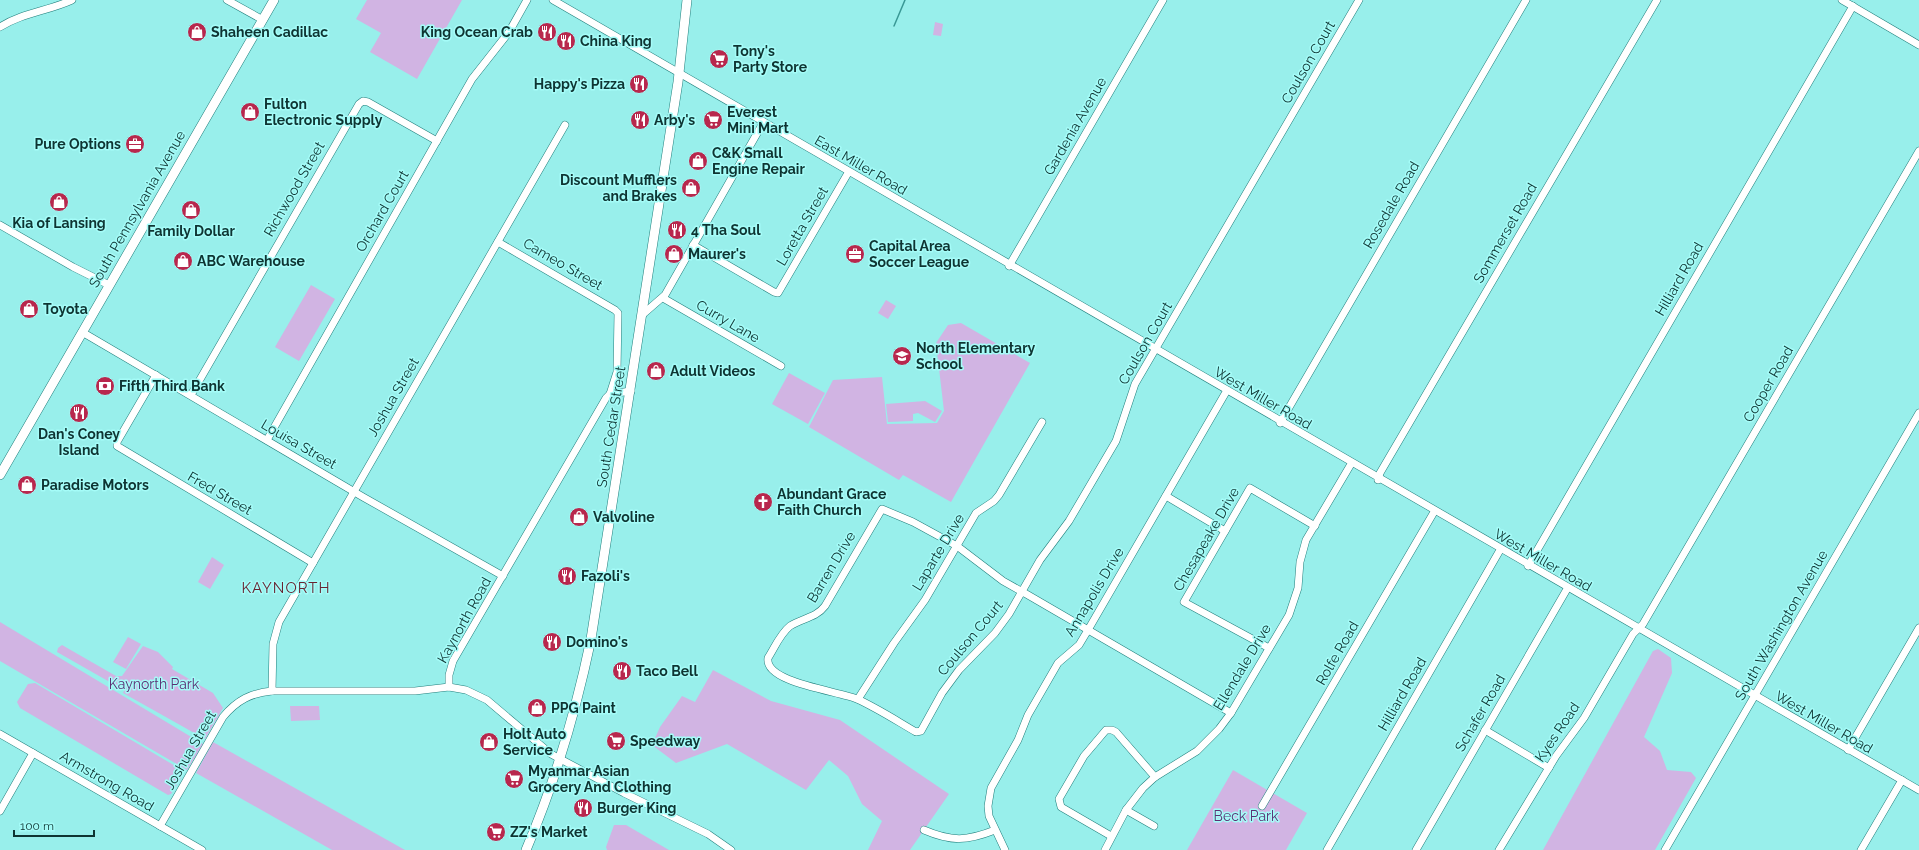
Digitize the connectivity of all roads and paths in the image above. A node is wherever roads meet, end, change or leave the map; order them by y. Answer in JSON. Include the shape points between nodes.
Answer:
{"nodes":[{"id":1,"x":72,"y":0,"type":"edge"},
{"id":2,"x":227,"y":0,"type":"edge"},
{"id":3,"x":274,"y":0,"type":"edge"},
{"id":4,"x":527,"y":0,"type":"edge"},
{"id":5,"x":553,"y":0,"type":"edge"},
{"id":6,"x":687,"y":0,"type":"edge"},
{"id":7,"x":1163,"y":0,"type":"edge"},
{"id":8,"x":1359,"y":0,"type":"edge"},
{"id":9,"x":1526,"y":0,"type":"edge"},
{"id":10,"x":1657,"y":0,"type":"edge"},
{"id":11,"x":1842,"y":0,"type":"edge"},
{"id":12,"x":1853,"y":6,"type":"junction"},
{"id":13,"x":263,"y":20,"type":"junction"},
{"id":14,"x":0,"y":27,"type":"edge"},
{"id":15,"x":1919,"y":45,"type":"edge"},
{"id":16,"x":679,"y":74,"type":"junction"},
{"id":17,"x":763,"y":123,"type":"junction"},
{"id":18,"x":565,"y":125,"type":"dead end"},
{"id":19,"x":437,"y":141,"type":"junction"},
{"id":20,"x":1919,"y":151,"type":"edge"},
{"id":21,"x":848,"y":172,"type":"junction"},
{"id":22,"x":0,"y":225,"type":"edge"},
{"id":23,"x":498,"y":242,"type":"junction"},
{"id":24,"x":694,"y":244,"type":"junction"},
{"id":25,"x":1009,"y":266,"type":"junction"},
{"id":26,"x":109,"y":285,"type":"junction"},
{"id":27,"x":663,"y":298,"type":"junction"},
{"id":28,"x":615,"y":310,"type":"joint"},
{"id":29,"x":642,"y":314,"type":"junction"},
{"id":30,"x":82,"y":332,"type":"junction"},
{"id":31,"x":1156,"y":351,"type":"junction"},
{"id":32,"x":781,"y":366,"type":"dead end"},
{"id":33,"x":156,"y":375,"type":"junction"},
{"id":34,"x":631,"y":391,"type":"junction"},
{"id":35,"x":1226,"y":392,"type":"junction"},
{"id":36,"x":610,"y":394,"type":"junction"},
{"id":37,"x":191,"y":395,"type":"junction"},
{"id":38,"x":1919,"y":413,"type":"edge"},
{"id":39,"x":1042,"y":422,"type":"dead end"},
{"id":40,"x":1280,"y":423,"type":"junction"},
{"id":41,"x":266,"y":440,"type":"junction"},
{"id":42,"x":1351,"y":464,"type":"junction"},
{"id":43,"x":0,"y":474,"type":"edge"},
{"id":44,"x":1378,"y":480,"type":"junction"},
{"id":45,"x":354,"y":491,"type":"junction"},
{"id":46,"x":1166,"y":496,"type":"junction"},
{"id":47,"x":1434,"y":512,"type":"junction"},
{"id":48,"x":1314,"y":526,"type":"junction"},
{"id":49,"x":1225,"y":531,"type":"junction"},
{"id":50,"x":957,"y":546,"type":"junction"},
{"id":51,"x":1500,"y":550,"type":"junction"},
{"id":52,"x":313,"y":563,"type":"junction"},
{"id":53,"x":1528,"y":566,"type":"junction"},
{"id":54,"x":503,"y":576,"type":"junction"},
{"id":55,"x":1567,"y":589,"type":"junction"},
{"id":56,"x":1022,"y":592,"type":"junction"},
{"id":57,"x":1919,"y":628,"type":"edge"},
{"id":58,"x":1638,"y":629,"type":"junction"},
{"id":59,"x":1088,"y":630,"type":"junction"},
{"id":60,"x":1269,"y":648,"type":"junction"},
{"id":61,"x":449,"y":687,"type":"junction"},
{"id":62,"x":272,"y":691,"type":"junction"},
{"id":63,"x":1754,"y":696,"type":"junction"},
{"id":64,"x":858,"y":699,"type":"junction"},
{"id":65,"x":230,"y":708,"type":"joint"},
{"id":66,"x":1231,"y":713,"type":"junction"},
{"id":67,"x":1484,"y":730,"type":"junction"},
{"id":68,"x":0,"y":734,"type":"edge"},
{"id":69,"x":1848,"y":750,"type":"junction"},
{"id":70,"x":33,"y":753,"type":"junction"},
{"id":71,"x":560,"y":758,"type":"junction"},
{"id":72,"x":1549,"y":768,"type":"junction"},
{"id":73,"x":1155,"y":777,"type":"junction"},
{"id":74,"x":1902,"y":780,"type":"junction"},
{"id":75,"x":1919,"y":790,"type":"edge"},
{"id":76,"x":1262,"y":806,"type":"dead end"},
{"id":77,"x":1126,"y":810,"type":"junction"},
{"id":78,"x":0,"y":811,"type":"edge"},
{"id":79,"x":160,"y":826,"type":"junction"},
{"id":80,"x":1154,"y":826,"type":"dead end"},
{"id":81,"x":924,"y":830,"type":"dead end"},
{"id":82,"x":995,"y":830,"type":"junction"},
{"id":83,"x":1111,"y":836,"type":"junction"},
{"id":84,"x":202,"y":850,"type":"edge"},
{"id":85,"x":526,"y":850,"type":"edge"},
{"id":86,"x":731,"y":850,"type":"edge"},
{"id":87,"x":1005,"y":850,"type":"edge"},
{"id":88,"x":1105,"y":850,"type":"edge"},
{"id":89,"x":1326,"y":850,"type":"edge"},
{"id":90,"x":1416,"y":850,"type":"edge"},
{"id":91,"x":1499,"y":850,"type":"edge"},
{"id":92,"x":1665,"y":850,"type":"edge"},
{"id":93,"x":1861,"y":850,"type":"edge"}],
"edges":[{"from":1,"to":14,"type":"street"},
{"from":2,"to":13,"type":"street"},
{"from":3,"to":13,"type":"main road","name":"South Pennsylvania Avenue"},
{"from":4,"to":19,"type":"street","name":"Orchard Court","via":[[509,32],[472,79]]},
{"from":5,"to":16,"type":"street","name":"East Miller Road"},
{"from":6,"to":16,"type":"main road","name":"South Cedar Street"},
{"from":7,"to":25,"type":"street","name":"Gardenia Avenue"},
{"from":8,"to":31,"type":"street","name":"Coulson Court"},
{"from":9,"to":40,"type":"street","name":"Rosedale Road"},
{"from":10,"to":44,"type":"street","name":"Sommerset Road"},
{"from":11,"to":12,"type":"street"},
{"from":12,"to":15,"type":"street"},
{"from":12,"to":53,"type":"street","name":"Hilliard Road"},
{"from":13,"to":26,"type":"main road","name":"South Pennsylvania Avenue"},
{"from":16,"to":17,"type":"street","name":"East Miller Road"},
{"from":16,"to":29,"type":"main road","name":"South Cedar Street"},
{"from":17,"to":21,"type":"street","name":"East Miller Road"},
{"from":17,"to":24,"type":"street"},
{"from":18,"to":23,"type":"street","name":"Joshua Street"},
{"from":19,"to":37,"type":"street","name":"Richwood Street","via":[[368,102],[363,101],[356,106]]},
{"from":19,"to":41,"type":"street","name":"Orchard Court"},
{"from":20,"to":58,"type":"street","name":"Cooper Road","via":[[1647,618]]},
{"from":21,"to":24,"type":"street","name":"Loretta Street","via":[[778,293]]},
{"from":21,"to":25,"type":"street","name":"East Miller Road"},
{"from":22,"to":26,"type":"street","via":[[73,268]]},
{"from":23,"to":28,"type":"street","name":"Cameo Street"},
{"from":23,"to":45,"type":"street","name":"Joshua Street"},
{"from":24,"to":27,"type":"street"},
{"from":25,"to":31,"type":"street","name":"East Miller Road"},
{"from":26,"to":30,"type":"main road","name":"South Pennsylvania Avenue"},
{"from":27,"to":29,"type":"street"},
{"from":27,"to":32,"type":"street","name":"Curry Lane"},
{"from":28,"to":36,"type":"street","name":"Kaynorth Road","via":[[619,318],[617,372]]},
{"from":29,"to":34,"type":"main road","name":"South Cedar Street"},
{"from":30,"to":33,"type":"street","name":"Louisa Street"},
{"from":30,"to":43,"type":"main road","name":"South Pennsylvania Avenue"},
{"from":31,"to":35,"type":"street","name":"West Miller Road"},
{"from":31,"to":56,"type":"street","name":"Coulson Court","via":[[1131,392],[1116,441],[1069,521],[1040,560]]},
{"from":33,"to":37,"type":"street","name":"Louisa Street"},
{"from":33,"to":52,"type":"street","name":"Fred Street","via":[[116,442],[120,449]]},
{"from":34,"to":36,"type":"street"},
{"from":34,"to":71,"type":"main road","name":"South Cedar Street","via":[[591,639],[579,693]]},
{"from":35,"to":40,"type":"street","name":"West Miller Road"},
{"from":35,"to":46,"type":"street","name":"Annapolis Drive"},
{"from":36,"to":54,"type":"street","name":"Kaynorth Road"},
{"from":37,"to":41,"type":"street","name":"Louisa Street"},
{"from":38,"to":63,"type":"street","name":"South Washington Avenue"},
{"from":39,"to":50,"type":"street","name":"Laparte Drive","via":[[999,495],[976,513]]},
{"from":40,"to":42,"type":"street","name":"West Miller Road"},
{"from":41,"to":45,"type":"street","name":"Louisa Street"},
{"from":42,"to":44,"type":"street","name":"West Miller Road"},
{"from":42,"to":48,"type":"street","name":"Ellendale Drive"},
{"from":44,"to":47,"type":"street","name":"West Miller Road"},
{"from":45,"to":52,"type":"street","name":"Joshua Street"},
{"from":45,"to":54,"type":"street","name":"Louisa Street"},
{"from":46,"to":49,"type":"street"},
{"from":46,"to":59,"type":"street","name":"Annapolis Drive"},
{"from":47,"to":51,"type":"street","name":"West Miller Road"},
{"from":47,"to":76,"type":"street","name":"Rolfe Road"},
{"from":48,"to":49,"type":"street","name":"Chesapeake Drive","via":[[1250,488]]},
{"from":48,"to":60,"type":"street","name":"Ellendale Drive","via":[[1302,552],[1294,601],[1289,615]]},
{"from":49,"to":60,"type":"street","name":"Chesapeake Drive","via":[[1184,602]]},
{"from":50,"to":56,"type":"street","via":[[998,578]]},
{"from":50,"to":64,"type":"street","name":"Laparte Drive","via":[[925,600]]},
{"from":50,"to":64,"type":"street","name":"Barren Drive","via":[[913,522],[882,509],[825,606],[816,615],[796,623],[785,631],[768,658],[768,665],[772,670],[791,681]]},
{"from":51,"to":53,"type":"street","name":"West Miller Road"},
{"from":51,"to":89,"type":"street","name":"Hilliard Road"},
{"from":52,"to":62,"type":"street","name":"Joshua Street","via":[[279,622],[275,634]]},
{"from":53,"to":55,"type":"street","name":"West Miller Road"},
{"from":54,"to":61,"type":"street","name":"Kaynorth Road","via":[[453,661]]},
{"from":55,"to":58,"type":"street","name":"West Miller Road"},
{"from":55,"to":67,"type":"street","name":"Schafer Road"},
{"from":56,"to":59,"type":"street"},
{"from":56,"to":64,"type":"street","name":"Coulson Court","via":[[995,633],[967,660],[950,683],[921,731],[916,732]]},
{"from":57,"to":69,"type":"street"},
{"from":58,"to":63,"type":"street","name":"West Miller Road"},
{"from":58,"to":72,"type":"street","name":"Kyes Road","via":[[1584,718]]},
{"from":59,"to":66,"type":"street"},
{"from":59,"to":82,"type":"street","name":"Annapolis Drive","via":[[1079,645],[1058,663],[991,788],[988,806]]},
{"from":60,"to":66,"type":"street","name":"Ellendale Drive"},
{"from":61,"to":62,"type":"street","name":"Kaynorth Road","via":[[415,692]]},
{"from":61,"to":71,"type":"street","via":[[466,690],[487,700],[534,741]]},
{"from":62,"to":65,"type":"street","name":"Kaynorth Road","via":[[258,692]]},
{"from":63,"to":69,"type":"street","name":"West Miller Road"},
{"from":63,"to":92,"type":"street","name":"South Washington Avenue"},
{"from":65,"to":79,"type":"street","name":"Joshua Street"},
{"from":66,"to":73,"type":"street","name":"Ellendale Drive","via":[[1219,729],[1196,751]]},
{"from":67,"to":72,"type":"street"},
{"from":67,"to":90,"type":"street","name":"Schafer Road"},
{"from":68,"to":70,"type":"street","name":"Armstrong Road"},
{"from":69,"to":74,"type":"street","name":"West Miller Road"},
{"from":70,"to":78,"type":"street"},
{"from":70,"to":79,"type":"street","name":"Armstrong Road"},
{"from":71,"to":85,"type":"main road","name":"South Cedar Street"},
{"from":71,"to":86,"type":"street","via":[[702,831]]},
{"from":72,"to":91,"type":"street","name":"Kyes Road"},
{"from":73,"to":77,"type":"street","name":"Ellendale Drive"},
{"from":73,"to":83,"type":"street","via":[[1116,732],[1106,730],[1084,756],[1059,799],[1061,807]]},
{"from":74,"to":75,"type":"street","name":"West Miller Road"},
{"from":74,"to":93,"type":"street"},
{"from":77,"to":80,"type":"street"},
{"from":77,"to":83,"type":"street","name":"Ellendale Drive"},
{"from":79,"to":84,"type":"street","name":"Armstrong Road"},
{"from":81,"to":82,"type":"street","via":[[946,838],[966,839]]},
{"from":82,"to":87,"type":"street","name":"Annapolis Drive"},
{"from":83,"to":88,"type":"street","name":"Ellendale Drive"}]}
